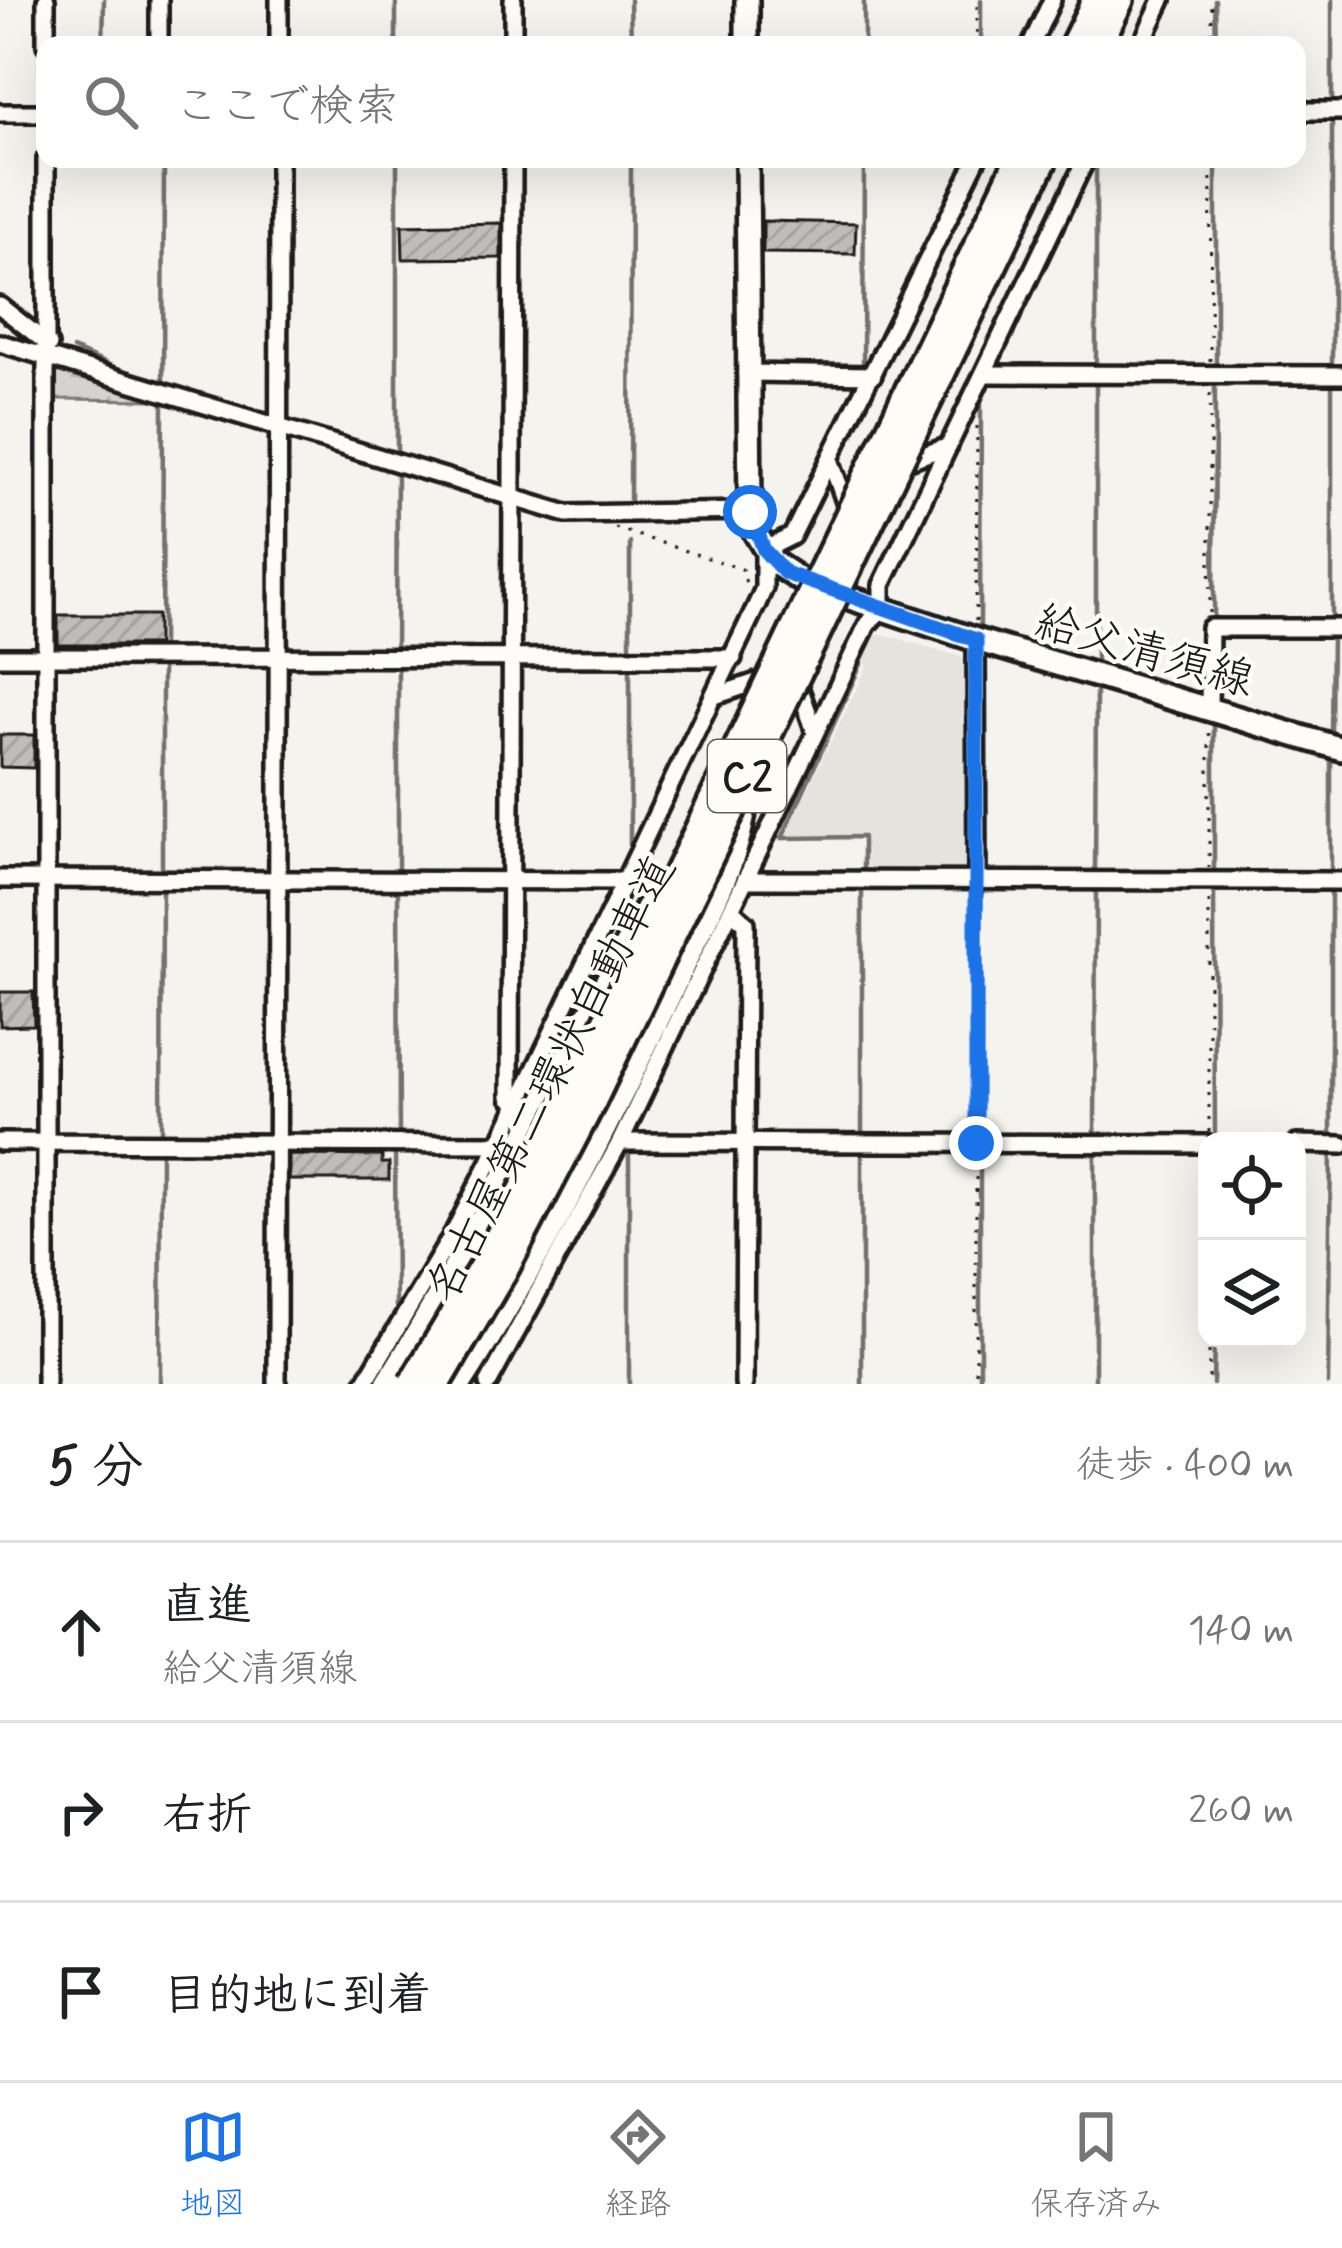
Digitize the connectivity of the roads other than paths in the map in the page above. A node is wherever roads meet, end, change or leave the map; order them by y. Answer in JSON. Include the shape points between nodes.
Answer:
{"nodes":[{"id":1,"x":46,"y":0,"type":"edge"},
{"id":2,"x":159,"y":0,"type":"edge"},
{"id":3,"x":279,"y":0,"type":"edge"},
{"id":4,"x":513,"y":0,"type":"edge"},
{"id":5,"x":747,"y":0,"type":"edge"},
{"id":6,"x":1052,"y":0,"type":"edge"},
{"id":7,"x":1097,"y":0,"type":"edge"},
{"id":8,"x":1119,"y":0,"type":"edge"},
{"id":9,"x":1162,"y":0,"type":"edge"},
{"id":10,"x":46,"y":36,"type":"edge"},
{"id":11,"x":159,"y":36,"type":"edge"},
{"id":12,"x":279,"y":36,"type":"edge"},
{"id":13,"x":513,"y":36,"type":"edge"},
{"id":14,"x":747,"y":36,"type":"edge"},
{"id":15,"x":1034,"y":36,"type":"edge"},
{"id":16,"x":1079,"y":36,"type":"edge"},
{"id":17,"x":1101,"y":36,"type":"edge"},
{"id":18,"x":1145,"y":36,"type":"edge"},
{"id":19,"x":1306,"y":111,"type":"edge"},
{"id":20,"x":1342,"y":111,"type":"edge"},
{"id":21,"x":0,"y":112,"type":"edge"},
{"id":22,"x":36,"y":112,"type":"edge"},
{"id":23,"x":46,"y":168,"type":"edge"},
{"id":24,"x":279,"y":168,"type":"edge"},
{"id":25,"x":512,"y":168,"type":"edge"},
{"id":26,"x":747,"y":168,"type":"edge"},
{"id":27,"x":972,"y":168,"type":"edge"},
{"id":28,"x":1016,"y":168,"type":"edge"},
{"id":29,"x":1039,"y":168,"type":"edge"},
{"id":30,"x":1082,"y":168,"type":"edge"},
{"id":31,"x":0,"y":306,"type":"edge"},
{"id":32,"x":0,"y":343,"type":"edge"},
{"id":33,"x":45,"y":350,"type":"junction"},
{"id":34,"x":746,"y":373,"type":"junction"},
{"id":35,"x":873,"y":375,"type":"junction"},
{"id":36,"x":1342,"y":375,"type":"edge"},
{"id":37,"x":981,"y":382,"type":"junction"},
{"id":38,"x":278,"y":426,"type":"junction"},
{"id":39,"x":949,"y":446,"type":"junction"},
{"id":40,"x":831,"y":462,"type":"junction"},
{"id":41,"x":856,"y":479,"type":"dead end"},
{"id":42,"x":511,"y":499,"type":"junction"},
{"id":43,"x":845,"y":502,"type":"dead end"},
{"id":44,"x":750,"y":512,"type":"junction"},
{"id":45,"x":764,"y":550,"type":"junction"},
{"id":46,"x":882,"y":608,"type":"junction"},
{"id":47,"x":1342,"y":628,"type":"edge"},
{"id":48,"x":780,"y":635,"type":"dead end"},
{"id":49,"x":976,"y":640,"type":"junction"},
{"id":50,"x":0,"y":657,"type":"edge"},
{"id":51,"x":45,"y":657,"type":"junction"},
{"id":52,"x":279,"y":657,"type":"junction"},
{"id":53,"x":511,"y":657,"type":"junction"},
{"id":54,"x":733,"y":658,"type":"junction"},
{"id":55,"x":759,"y":681,"type":"dead end"},
{"id":56,"x":715,"y":696,"type":"junction"},
{"id":57,"x":1209,"y":708,"type":"junction"},
{"id":58,"x":739,"y":725,"type":"dead end"},
{"id":59,"x":815,"y":732,"type":"junction"},
{"id":60,"x":1342,"y":749,"type":"edge"},
{"id":61,"x":0,"y":878,"type":"edge"},
{"id":62,"x":45,"y":879,"type":"junction"},
{"id":63,"x":279,"y":880,"type":"junction"},
{"id":64,"x":510,"y":880,"type":"junction"},
{"id":65,"x":625,"y":880,"type":"junction"},
{"id":66,"x":745,"y":880,"type":"junction"},
{"id":67,"x":1342,"y":881,"type":"edge"},
{"id":68,"x":977,"y":883,"type":"junction"},
{"id":69,"x":656,"y":898,"type":"dead end"},
{"id":70,"x":731,"y":910,"type":"junction"},
{"id":71,"x":519,"y":1104,"type":"junction"},
{"id":72,"x":0,"y":1142,"type":"edge"},
{"id":73,"x":46,"y":1142,"type":"junction"},
{"id":74,"x":608,"y":1142,"type":"junction"},
{"id":75,"x":746,"y":1142,"type":"junction"},
{"id":76,"x":277,"y":1143,"type":"junction"},
{"id":77,"x":1198,"y":1143,"type":"edge"},
{"id":78,"x":499,"y":1144,"type":"junction"},
{"id":79,"x":1306,"y":1144,"type":"edge"},
{"id":80,"x":1342,"y":1144,"type":"edge"},
{"id":81,"x":46,"y":1384,"type":"edge"},
{"id":82,"x":277,"y":1384,"type":"edge"},
{"id":83,"x":364,"y":1384,"type":"edge"},
{"id":84,"x":390,"y":1384,"type":"edge"},
{"id":85,"x":413,"y":1384,"type":"edge"},
{"id":86,"x":436,"y":1384,"type":"edge"},
{"id":87,"x":458,"y":1384,"type":"edge"},
{"id":88,"x":488,"y":1384,"type":"edge"},
{"id":89,"x":744,"y":1384,"type":"edge"}],
"edges":[{"from":1,"to":10,"type":"street"},
{"from":2,"to":11,"type":"street"},
{"from":3,"to":12,"type":"street"},
{"from":4,"to":13,"type":"street"},
{"from":5,"to":14,"type":"main road"},
{"from":6,"to":15,"type":"street"},
{"from":7,"to":16,"type":"highway"},
{"from":8,"to":17,"type":"highway"},
{"from":9,"to":18,"type":"street"},
{"from":19,"to":20,"type":"street"},
{"from":21,"to":22,"type":"street"},
{"from":23,"to":33,"type":"street"},
{"from":24,"to":38,"type":"street"},
{"from":25,"to":42,"type":"street"},
{"from":26,"to":34,"type":"main road"},
{"from":27,"to":35,"type":"street"},
{"from":28,"to":85,"type":"highway","name":"名古屋第二環状自動車道","number":"C2","bridge":true,"via":[[565,1110]]},
{"from":29,"to":86,"type":"highway","name":"名古屋第二環状自動車道","number":"C2","bridge":true,"via":[[592,1100]]},
{"from":30,"to":37,"type":"street"},
{"from":31,"to":33,"type":"street"},
{"from":32,"to":33,"type":"street"},
{"from":33,"to":38,"type":"street"},
{"from":33,"to":51,"type":"street"},
{"from":34,"to":35,"type":"street"},
{"from":34,"to":44,"type":"main road"},
{"from":35,"to":40,"type":"street"},
{"from":36,"to":37,"type":"street"},
{"from":37,"to":39,"type":"street"},
{"from":38,"to":42,"type":"street"},
{"from":38,"to":52,"type":"street"},
{"from":39,"to":41,"type":"street"},
{"from":39,"to":46,"type":"street","via":[[882,585]]},
{"from":40,"to":43,"type":"street"},
{"from":40,"to":45,"type":"street","via":[[792,536]]},
{"from":42,"to":44,"type":"street","via":[[567,514]]},
{"from":42,"to":53,"type":"street"},
{"from":44,"to":45,"type":"main road"},
{"from":45,"to":46,"type":"main road","name":"給父清須線","via":[[805,583]]},
{"from":45,"to":54,"type":"street","via":[[764,588]]},
{"from":46,"to":49,"type":"main road","name":"給父清須線"},
{"from":46,"to":59,"type":"street"},
{"from":47,"to":57,"type":"street","via":[[1210,628]]},
{"from":48,"to":59,"type":"street"},
{"from":49,"to":57,"type":"main road","name":"給父清須線"},
{"from":49,"to":68,"type":"street"},
{"from":50,"to":51,"type":"street"},
{"from":51,"to":52,"type":"street"},
{"from":51,"to":62,"type":"street"},
{"from":52,"to":53,"type":"street"},
{"from":52,"to":63,"type":"street"},
{"from":53,"to":54,"type":"street"},
{"from":53,"to":64,"type":"street"},
{"from":54,"to":56,"type":"street"},
{"from":55,"to":56,"type":"street"},
{"from":56,"to":65,"type":"street"},
{"from":57,"to":60,"type":"main road","name":"給父清須線"},
{"from":58,"to":74,"type":"highway","via":[[737,833]]},
{"from":59,"to":66,"type":"street"},
{"from":61,"to":62,"type":"street"},
{"from":62,"to":63,"type":"street"},
{"from":62,"to":73,"type":"street"},
{"from":63,"to":64,"type":"street"},
{"from":63,"to":76,"type":"street"},
{"from":64,"to":65,"type":"street"},
{"from":64,"to":71,"type":"street","via":[[510,1097]]},
{"from":65,"to":71,"type":"street"},
{"from":66,"to":68,"type":"street"},
{"from":66,"to":70,"type":"street"},
{"from":67,"to":68,"type":"street"},
{"from":69,"to":84,"type":"highway"},
{"from":70,"to":74,"type":"street"},
{"from":70,"to":75,"type":"street","via":[[746,923]]},
{"from":71,"to":78,"type":"street"},
{"from":72,"to":73,"type":"street"},
{"from":73,"to":76,"type":"street"},
{"from":73,"to":81,"type":"street"},
{"from":74,"to":75,"type":"street"},
{"from":74,"to":87,"type":"highway"},
{"from":74,"to":88,"type":"street","via":[[567,1246]]},
{"from":75,"to":77,"type":"street"},
{"from":75,"to":89,"type":"street"},
{"from":76,"to":78,"type":"street"},
{"from":76,"to":82,"type":"street"},
{"from":78,"to":83,"type":"street"},
{"from":79,"to":80,"type":"street"}]}
